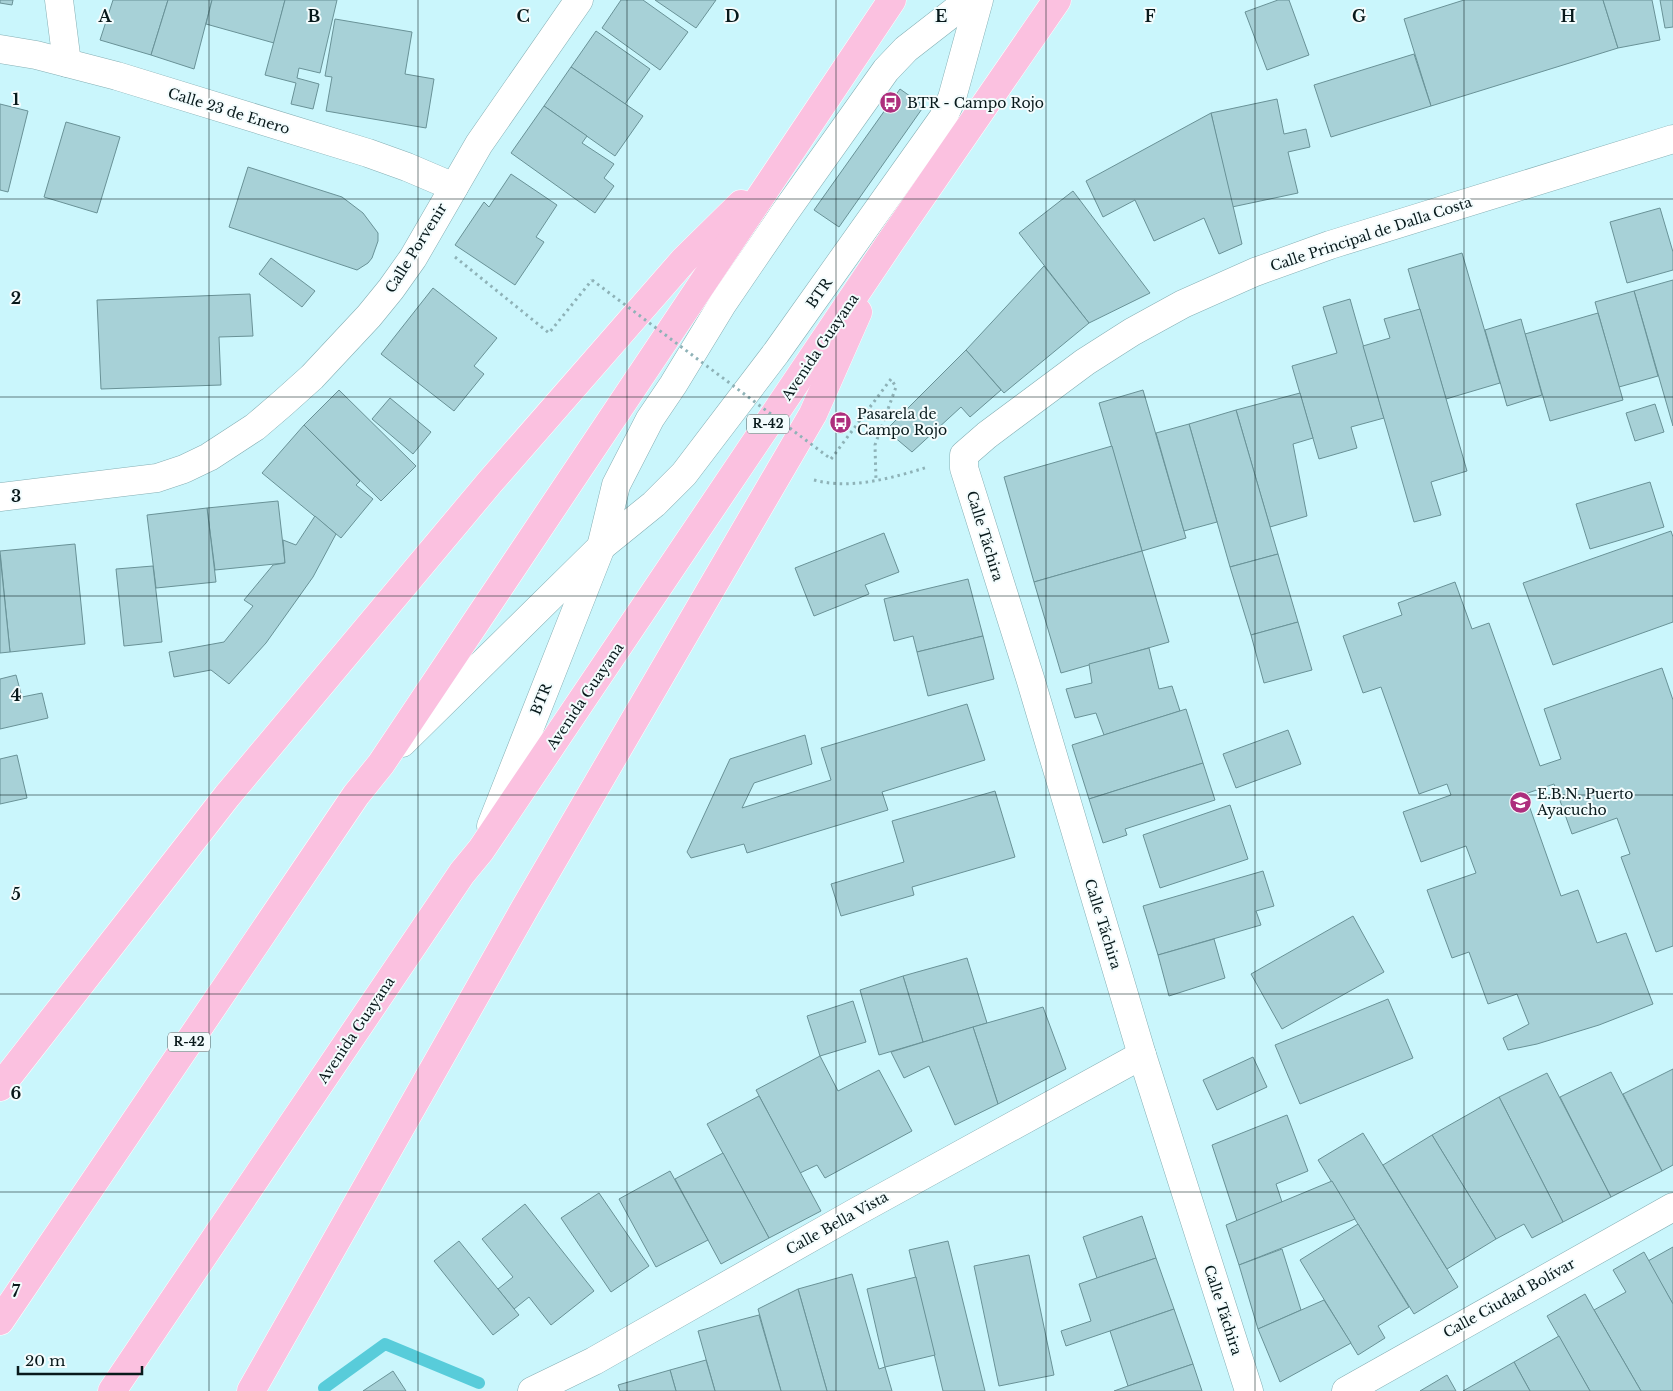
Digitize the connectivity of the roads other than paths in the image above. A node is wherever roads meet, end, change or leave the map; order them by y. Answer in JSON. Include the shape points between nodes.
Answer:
{"nodes":[{"id":1,"x":59,"y":0,"type":"edge"},
{"id":2,"x":579,"y":0,"type":"edge"},
{"id":3,"x":892,"y":0,"type":"edge"},
{"id":4,"x":969,"y":0,"type":"edge"},
{"id":5,"x":979,"y":0,"type":"edge"},
{"id":6,"x":1058,"y":0,"type":"edge"},
{"id":7,"x":0,"y":49,"type":"edge"},
{"id":8,"x":67,"y":63,"type":"junction"},
{"id":9,"x":1673,"y":139,"type":"edge"},
{"id":10,"x":781,"y":165,"type":"junction"},
{"id":11,"x":454,"y":187,"type":"junction"},
{"id":12,"x":889,"y":244,"type":"junction"},
{"id":13,"x":964,"y":455,"type":"joint"},
{"id":14,"x":0,"y":497,"type":"edge"},
{"id":15,"x":601,"y":547,"type":"junction"},
{"id":16,"x":381,"y":764,"type":"junction"},
{"id":17,"x":481,"y":850,"type":"junction"},
{"id":18,"x":1142,"y":1055,"type":"junction"},
{"id":19,"x":0,"y":1087,"type":"edge"},
{"id":20,"x":1673,"y":1207,"type":"edge"},
{"id":21,"x":0,"y":1321,"type":"edge"},
{"id":22,"x":112,"y":1391,"type":"edge"},
{"id":23,"x":251,"y":1391,"type":"edge"},
{"id":24,"x":532,"y":1391,"type":"edge"},
{"id":25,"x":1249,"y":1391,"type":"edge"},
{"id":26,"x":1346,"y":1391,"type":"edge"}],
"edges":[{"from":1,"to":8,"type":"street"},
{"from":2,"to":11,"type":"street","name":"Calle Porvenir"},
{"from":3,"to":10,"type":"main road","number":"R-42"},
{"from":4,"to":15,"type":"street","name":"BTR","via":[[906,48],[886,70],[723,303],[650,419],[616,485]]},
{"from":5,"to":15,"type":"street","name":"BTR","via":[[952,98],[943,118],[776,353],[684,474],[654,504]]},
{"from":6,"to":12,"type":"main road","name":"Avenida Guayana","number":"R-42"},
{"from":7,"to":8,"type":"street","name":"Calle 23 de Enero"},
{"from":8,"to":11,"type":"street","name":"Calle 23 de Enero","via":[[368,153]]},
{"from":9,"to":13,"type":"street","name":"Calle Principal de Dalla Costa","via":[[1330,245],[1255,272],[1183,304],[1085,362]]},
{"from":10,"to":16,"type":"main road","number":"R-42"},
{"from":10,"to":19,"type":"main road","via":[[684,260],[483,490],[227,796]]},
{"from":11,"to":14,"type":"street","name":"Calle Porvenir","via":[[391,289],[369,316],[312,377],[255,427],[209,457],[157,478]]},
{"from":12,"to":17,"type":"main road","name":"Avenida Guayana","number":"R-42"},
{"from":12,"to":23,"type":"main road","via":[[813,414],[530,900]]},
{"from":13,"to":18,"type":"street","name":"Calle Táchira","via":[[964,468]]},
{"from":15,"to":16,"type":"street","name":"BTR"},
{"from":15,"to":17,"type":"street","name":"BTR"},
{"from":16,"to":21,"type":"main road","number":"R-42","via":[[351,803]]},
{"from":17,"to":22,"type":"main road","name":"Avenida Guayana","number":"R-42"},
{"from":18,"to":24,"type":"street","name":"Calle Bella Vista","via":[[594,1360]]},
{"from":18,"to":25,"type":"street","name":"Calle Táchira"},
{"from":20,"to":26,"type":"street","name":"Calle Ciudad Bolívar"}]}
